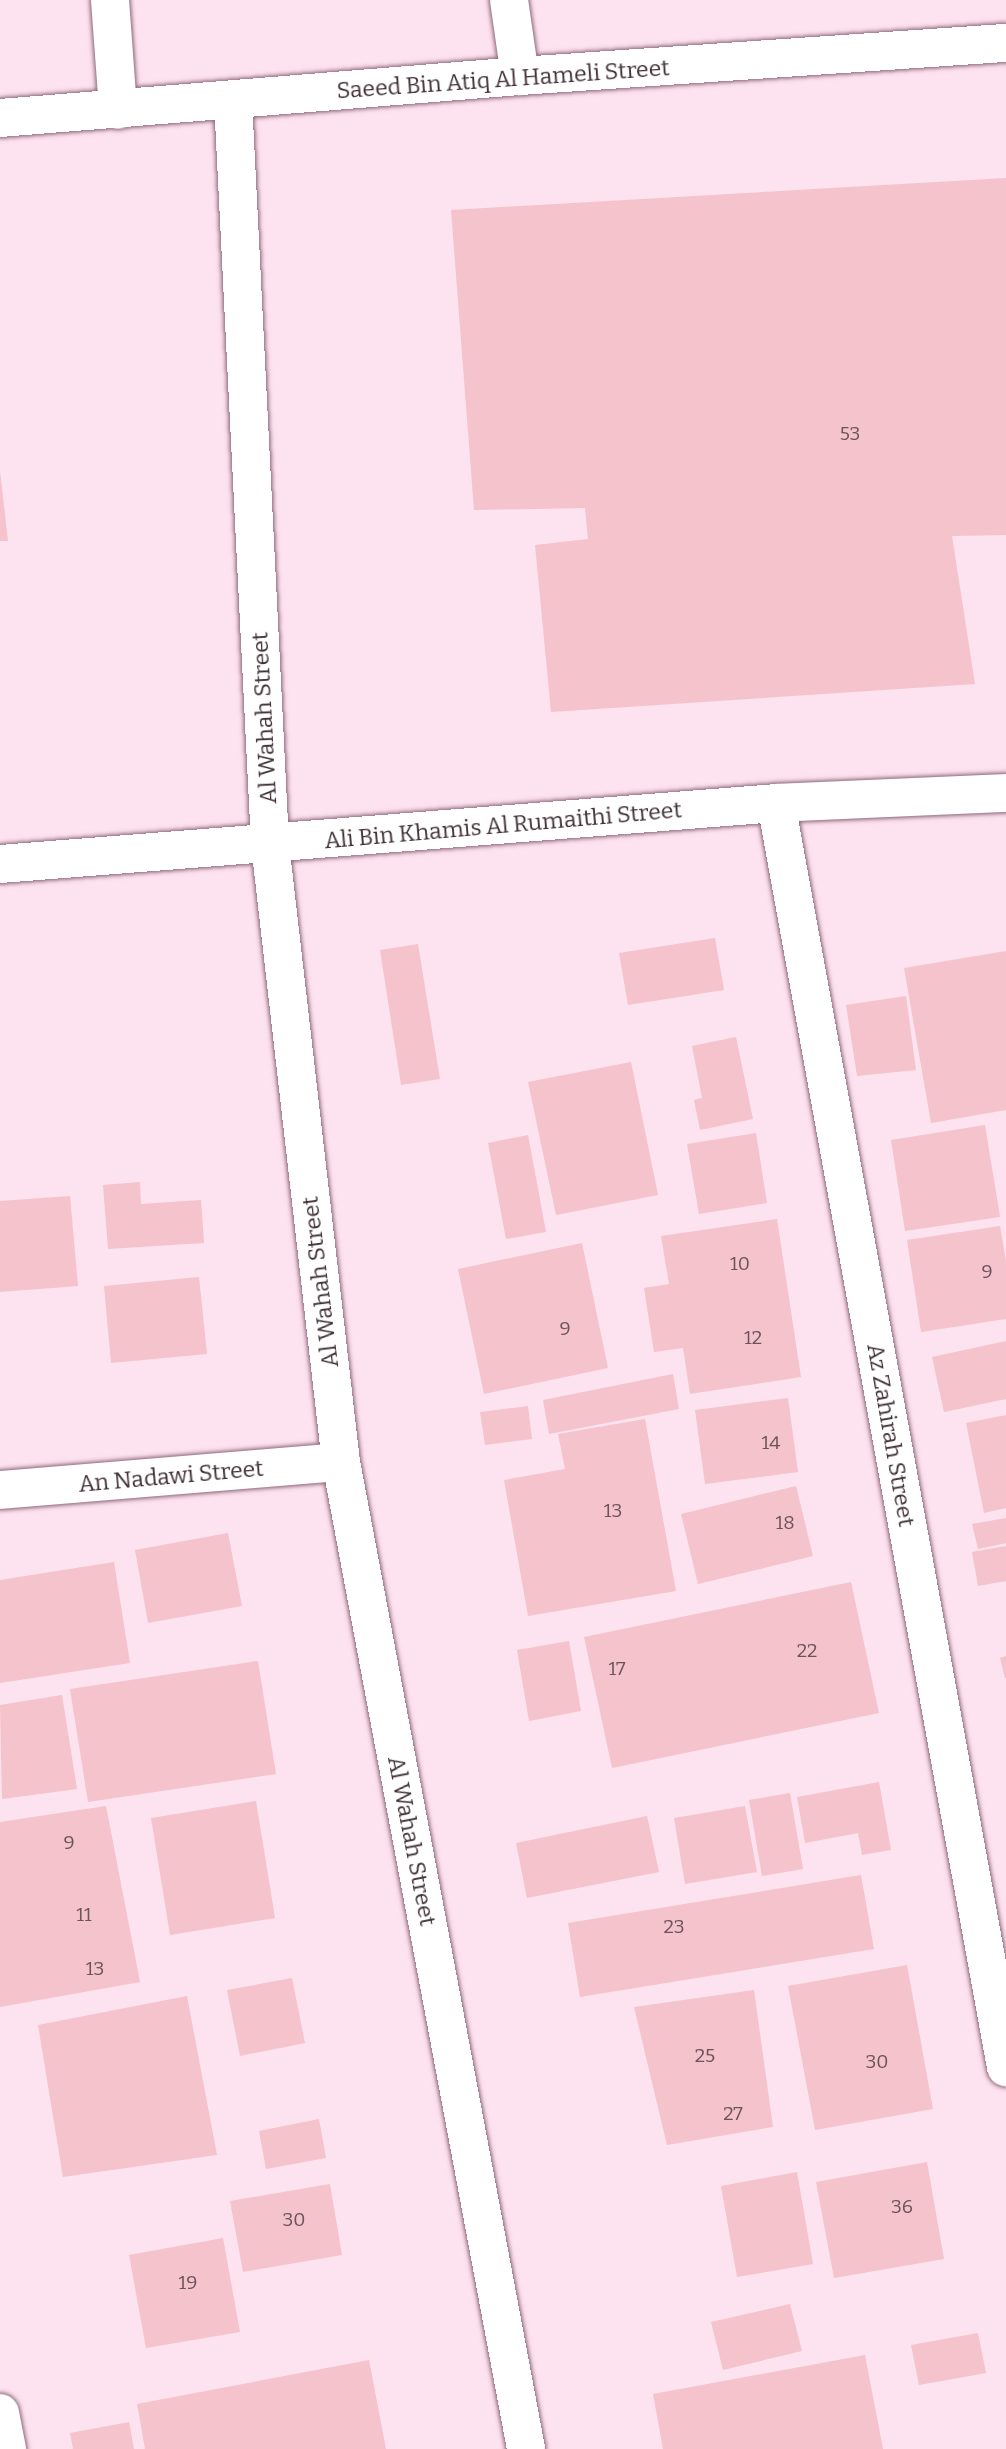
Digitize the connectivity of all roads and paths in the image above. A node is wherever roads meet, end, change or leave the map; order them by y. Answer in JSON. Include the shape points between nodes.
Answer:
{"nodes":[{"id":1,"x":110,"y":0,"type":"edge"},
{"id":2,"x":509,"y":0,"type":"edge"},
{"id":3,"x":1006,"y":43,"type":"edge"},
{"id":4,"x":520,"y":76,"type":"junction"},
{"id":5,"x":233,"y":100,"type":"junction"},
{"id":6,"x":118,"y":110,"type":"junction"},
{"id":7,"x":0,"y":118,"type":"edge"},
{"id":8,"x":1006,"y":793,"type":"edge"},
{"id":9,"x":776,"y":803,"type":"junction"},
{"id":10,"x":270,"y":844,"type":"junction"},
{"id":11,"x":0,"y":864,"type":"edge"},
{"id":12,"x":341,"y":1462,"type":"junction"},
{"id":13,"x":0,"y":1490,"type":"edge"},
{"id":14,"x":1006,"y":2067,"type":"edge"},
{"id":15,"x":0,"y":2413,"type":"edge"},
{"id":16,"x":6,"y":2449,"type":"edge"},
{"id":17,"x":526,"y":2449,"type":"edge"}],
"edges":[{"from":1,"to":6,"type":"street"},
{"from":2,"to":4,"type":"street"},
{"from":3,"to":4,"type":"street","name":"Saeed Bin Atiq Al Hameli Street"},
{"from":4,"to":5,"type":"street","name":"Saeed Bin Atiq Al Hameli Street"},
{"from":5,"to":6,"type":"street","name":"Saeed Bin Atiq Al Hameli Street"},
{"from":5,"to":10,"type":"street","name":"Al Wahah Street"},
{"from":6,"to":7,"type":"street","name":"Saeed Bin Atiq Al Hameli Street"},
{"from":8,"to":9,"type":"street","name":"Ali Bin Khamis Al Rumaithi Street"},
{"from":9,"to":10,"type":"street","name":"Ali Bin Khamis Al Rumaithi Street"},
{"from":9,"to":14,"type":"street","name":"Az Zahirah Street"},
{"from":10,"to":11,"type":"street","name":"Ali Bin Khamis Al Rumaithi Street"},
{"from":10,"to":12,"type":"street","name":"Al Wahah Street"},
{"from":12,"to":13,"type":"street","name":"An Nadawi Street"},
{"from":12,"to":17,"type":"street","name":"Al Wahah Street"},
{"from":15,"to":16,"type":"street"}]}
